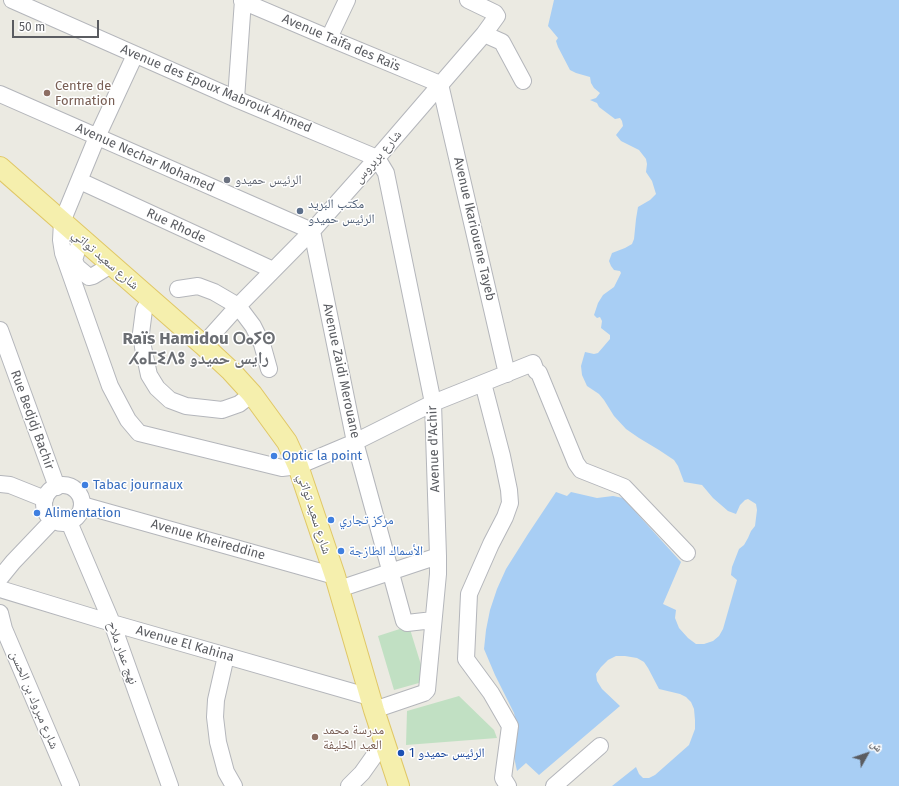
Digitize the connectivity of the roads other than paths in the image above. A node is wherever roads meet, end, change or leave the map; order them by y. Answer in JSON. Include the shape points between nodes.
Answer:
{"nodes":[{"id":1,"x":12,"y":0,"type":"edge"},
{"id":2,"x":242,"y":0,"type":"edge"},
{"id":3,"x":347,"y":0,"type":"edge"},
{"id":4,"x":468,"y":0,"type":"edge"},
{"id":5,"x":484,"y":34,"type":"junction"},
{"id":6,"x":328,"y":38,"type":"junction"},
{"id":7,"x":135,"y":54,"type":"junction"},
{"id":8,"x":523,"y":81,"type":"dead end"},
{"id":9,"x":440,"y":84,"type":"junction"},
{"id":10,"x":0,"y":94,"type":"edge"},
{"id":11,"x":236,"y":99,"type":"junction"},
{"id":12,"x":97,"y":137,"type":"junction"},
{"id":13,"x":377,"y":158,"type":"junction"},
{"id":14,"x":0,"y":166,"type":"edge"},
{"id":15,"x":80,"y":181,"type":"junction"},
{"id":16,"x":62,"y":222,"type":"junction"},
{"id":17,"x":312,"y":231,"type":"junction"},
{"id":18,"x":273,"y":270,"type":"junction"},
{"id":19,"x":178,"y":289,"type":"dead end"},
{"id":20,"x":150,"y":299,"type":"junction"},
{"id":21,"x":238,"y":306,"type":"junction"},
{"id":22,"x":0,"y":330,"type":"edge"},
{"id":23,"x":203,"y":345,"type":"junction"},
{"id":24,"x":269,"y":368,"type":"dead end"},
{"id":25,"x":507,"y":374,"type":"junction"},
{"id":26,"x":483,"y":383,"type":"junction"},
{"id":27,"x":252,"y":394,"type":"junction"},
{"id":28,"x":433,"y":403,"type":"junction"},
{"id":29,"x":356,"y":442,"type":"junction"},
{"id":30,"x":298,"y":466,"type":"junction"},
{"id":31,"x":0,"y":484,"type":"edge"},
{"id":32,"x":57,"y":487,"type":"junction"},
{"id":33,"x":46,"y":499,"type":"junction"},
{"id":34,"x":82,"y":504,"type":"junction"},
{"id":35,"x":53,"y":520,"type":"junction"},
{"id":36,"x":70,"y":522,"type":"junction"},
{"id":37,"x":687,"y":553,"type":"dead end"},
{"id":38,"x":438,"y":556,"type":"junction"},
{"id":39,"x":391,"y":572,"type":"junction"},
{"id":40,"x":0,"y":578,"type":"edge"},
{"id":41,"x":337,"y":582,"type":"junction"},
{"id":42,"x":0,"y":589,"type":"edge"},
{"id":43,"x":0,"y":613,"type":"edge"},
{"id":44,"x":433,"y":620,"type":"junction"},
{"id":45,"x":112,"y":623,"type":"junction"},
{"id":46,"x":226,"y":656,"type":"junction"},
{"id":47,"x":372,"y":704,"type":"junction"},
{"id":48,"x":384,"y":742,"type":"junction"},
{"id":49,"x":600,"y":746,"type":"dead end"},
{"id":50,"x":71,"y":786,"type":"edge"},
{"id":51,"x":170,"y":786,"type":"edge"},
{"id":52,"x":234,"y":786,"type":"edge"},
{"id":53,"x":349,"y":786,"type":"edge"},
{"id":54,"x":398,"y":786,"type":"edge"},
{"id":55,"x":508,"y":786,"type":"edge"},
{"id":56,"x":554,"y":786,"type":"edge"}],
"edges":[{"from":1,"to":7,"type":"street","name":"Avenue des Epoux Mabrouk Ahmed"},
{"from":2,"to":6,"type":"street","name":"Avenue Taifa des Raïs"},
{"from":2,"to":11,"type":"street"},
{"from":3,"to":6,"type":"street"},
{"from":4,"to":5,"type":"street","name":"شارع بربروس","via":[[495,12],[497,16]]},
{"from":5,"to":8,"type":"street","via":[[502,42]]},
{"from":5,"to":9,"type":"street","name":"شارع بربروس"},
{"from":6,"to":9,"type":"street","name":"Avenue Taifa des Raïs"},
{"from":7,"to":11,"type":"street","name":"Avenue des Epoux Mabrouk Ahmed"},
{"from":7,"to":12,"type":"street"},
{"from":9,"to":13,"type":"street","name":"شارع بربروس"},
{"from":9,"to":25,"type":"street","name":"Avenue Ikariouene Tayeb"},
{"from":10,"to":12,"type":"street","name":"Avenue Nechar Mohamed"},
{"from":11,"to":13,"type":"street","name":"Avenue des Epoux Mabrouk Ahmed"},
{"from":12,"to":15,"type":"street"},
{"from":12,"to":17,"type":"street","name":"Avenue Nechar Mohamed"},
{"from":13,"to":17,"type":"street","name":"شارع بربروس"},
{"from":13,"to":28,"type":"street","name":"Avenue d'Achir","via":[[386,173]]},
{"from":14,"to":16,"type":"main road","name":"شارع سعيد تواتي"},
{"from":15,"to":16,"type":"street"},
{"from":15,"to":18,"type":"street","name":"Rue Rhode"},
{"from":16,"to":20,"type":"main road","name":"شارع سعيد تواتي"},
{"from":16,"to":30,"type":"street","via":[[63,253],[110,386],[128,420],[139,433],[282,468]]},
{"from":17,"to":18,"type":"street","name":"شارع بربروس"},
{"from":17,"to":29,"type":"street","name":"Avenue Zaidi Merouane"},
{"from":18,"to":21,"type":"street","name":"شارع بربروس"},
{"from":19,"to":21,"type":"street","via":[[198,286]]},
{"from":20,"to":23,"type":"main road","name":"شارع سعيد تواتي"},
{"from":20,"to":27,"type":"street","via":[[144,310],[141,332],[149,375],[157,388],[170,400],[186,406],[222,410],[239,404]]},
{"from":21,"to":23,"type":"street","name":"شارع بربروس"},
{"from":21,"to":24,"type":"street","via":[[253,326],[262,344]]},
{"from":22,"to":32,"type":"street","name":"Rue Bedjdj Bachir"},
{"from":23,"to":27,"type":"main road","name":"شارع سعيد تواتي"},
{"from":25,"to":26,"type":"street"},
{"from":25,"to":37,"type":"street","via":[[533,364],[581,470],[624,487]]},
{"from":26,"to":28,"type":"street"},
{"from":26,"to":55,"type":"street","via":[[502,456],[510,503],[469,594],[466,659],[491,693],[510,726],[503,778]]},
{"from":27,"to":30,"type":"main road","name":"شارع سعيد تواتي","via":[[288,442]]},
{"from":28,"to":29,"type":"street"},
{"from":28,"to":38,"type":"street","name":"Avenue d'Achir"},
{"from":29,"to":30,"type":"street"},
{"from":29,"to":39,"type":"street","name":"Avenue Zaidi Merouane"},
{"from":30,"to":41,"type":"main road","name":"شارع سعيد تواتي"},
{"from":31,"to":33,"type":"street","via":[[10,485]]},
{"from":32,"to":33,"type":"street"},
{"from":32,"to":34,"type":"street","via":[[72,488],[79,495]]},
{"from":33,"to":35,"type":"street","via":[[46,510]]},
{"from":34,"to":36,"type":"street","via":[[78,516]]},
{"from":34,"to":41,"type":"street","name":"Avenue Kheireddine"},
{"from":35,"to":36,"type":"street"},
{"from":35,"to":40,"type":"street"},
{"from":36,"to":45,"type":"street","name":"نهج عمار ملاح"},
{"from":38,"to":39,"type":"street"},
{"from":38,"to":44,"type":"street","name":"Avenue d'Achir"},
{"from":39,"to":41,"type":"street"},
{"from":39,"to":44,"type":"street","name":"Avenue Zaidi Merouane","via":[[404,621],[406,623]]},
{"from":41,"to":47,"type":"main road","name":"شارع سعيد تواتي"},
{"from":42,"to":45,"type":"street","name":"Avenue El Kahina"},
{"from":43,"to":50,"type":"street","name":"شارع مبروك بن الحسن","via":[[4,629]]},
{"from":44,"to":47,"type":"street","name":"Avenue d'Achir","via":[[427,690]]},
{"from":45,"to":46,"type":"street","name":"Avenue El Kahina"},
{"from":45,"to":51,"type":"street","name":"نهج عمار ملاح"},
{"from":46,"to":47,"type":"street","name":"Avenue El Kahina"},
{"from":46,"to":52,"type":"street","via":[[216,700],[215,717],[226,772]]},
{"from":47,"to":48,"type":"main road","name":"شارع سعيد تواتي"},
{"from":48,"to":53,"type":"street","via":[[362,773]]},
{"from":48,"to":54,"type":"main road","name":"شارع سعيد تواتي"},
{"from":49,"to":56,"type":"street"}]}
